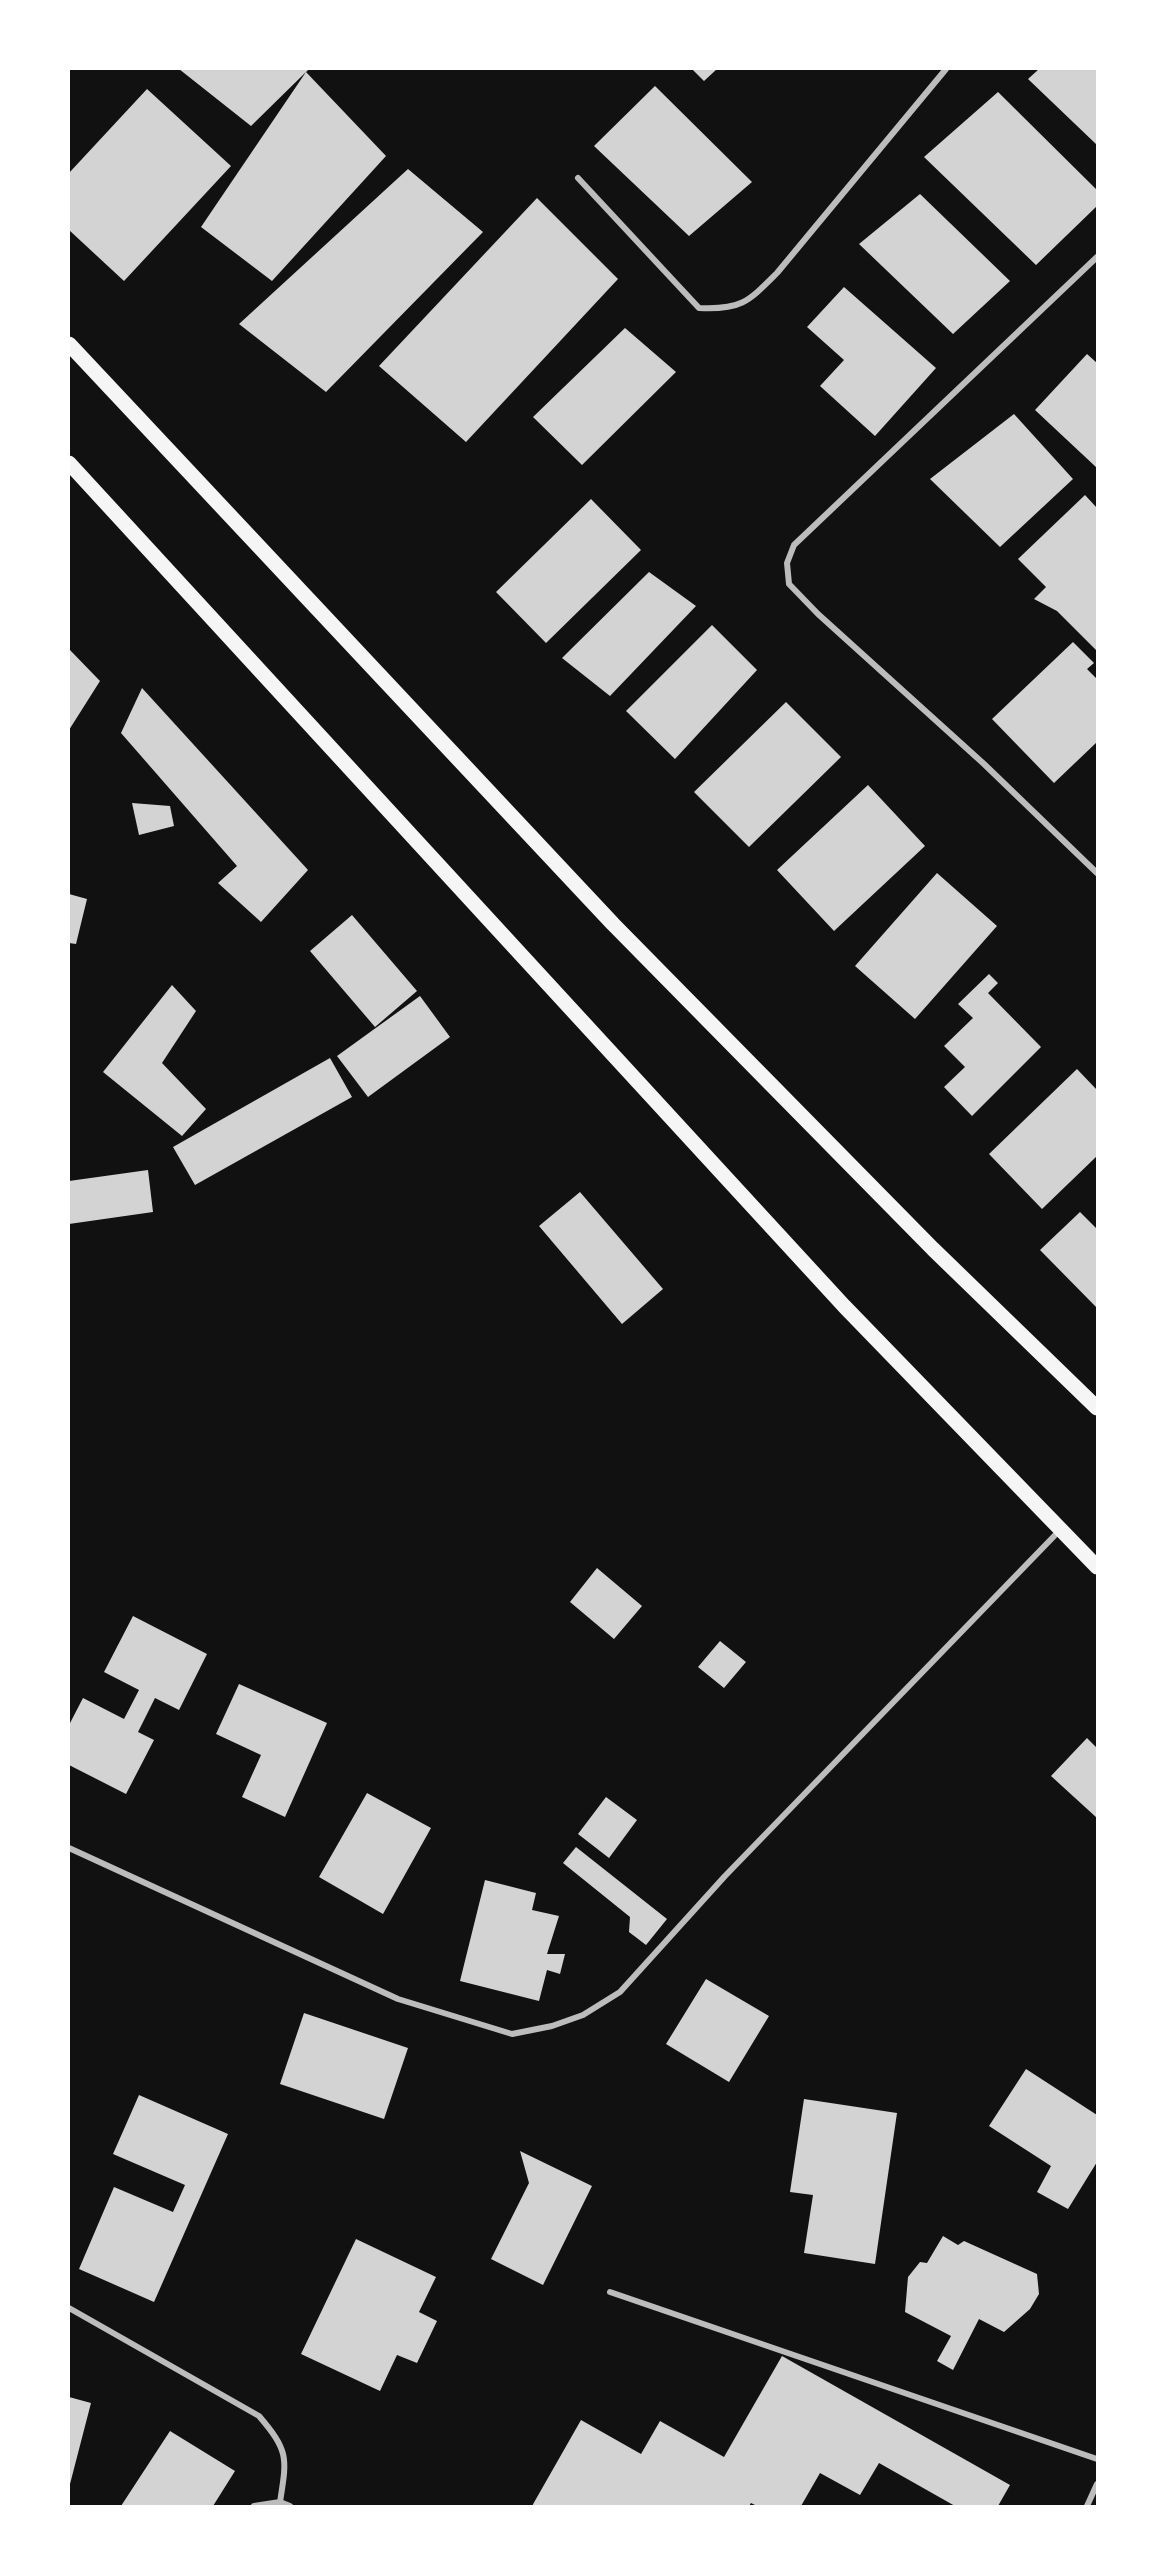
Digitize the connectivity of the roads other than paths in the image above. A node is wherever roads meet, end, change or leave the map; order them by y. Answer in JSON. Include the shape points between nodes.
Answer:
{"nodes":[{"id":1,"x":946,"y":69,"type":"edge"},
{"id":2,"x":578,"y":177,"type":"dead end"},
{"id":3,"x":1097,"y":257,"type":"edge"},
{"id":4,"x":69,"y":344,"type":"edge"},
{"id":5,"x":69,"y":463,"type":"edge"},
{"id":6,"x":1097,"y":873,"type":"edge"},
{"id":7,"x":1097,"y":1408,"type":"edge"},
{"id":8,"x":1061,"y":1530,"type":"junction"},
{"id":9,"x":1097,"y":1567,"type":"edge"},
{"id":10,"x":69,"y":1848,"type":"edge"},
{"id":11,"x":610,"y":2292,"type":"dead end"},
{"id":12,"x":69,"y":2308,"type":"edge"},
{"id":13,"x":1097,"y":2459,"type":"edge"},
{"id":14,"x":1097,"y":2484,"type":"edge"},
{"id":15,"x":280,"y":2502,"type":"junction"},
{"id":16,"x":254,"y":2506,"type":"edge"},
{"id":17,"x":290,"y":2506,"type":"edge"},
{"id":18,"x":1087,"y":2506,"type":"edge"}],
"edges":[{"from":1,"to":2,"type":"street","via":[[777,273],[754,296],[728,309],[699,308]]},
{"from":3,"to":6,"type":"street","via":[[794,545],[787,563],[789,584],[818,614],[984,764]]},
{"from":4,"to":7,"type":"main road","via":[[613,924],[933,1249]]},
{"from":5,"to":8,"type":"main road","via":[[844,1306]]},
{"from":8,"to":9,"type":"main road"},
{"from":8,"to":10,"type":"street","via":[[734,1868],[620,1992],[583,2015],[552,2026],[512,2034],[398,1999]]},
{"from":11,"to":13,"type":"street"},
{"from":12,"to":15,"type":"street","via":[[259,2416],[277,2437],[286,2463]]},
{"from":14,"to":18,"type":"street"},
{"from":15,"to":16,"type":"street"},
{"from":15,"to":17,"type":"street"}]}
